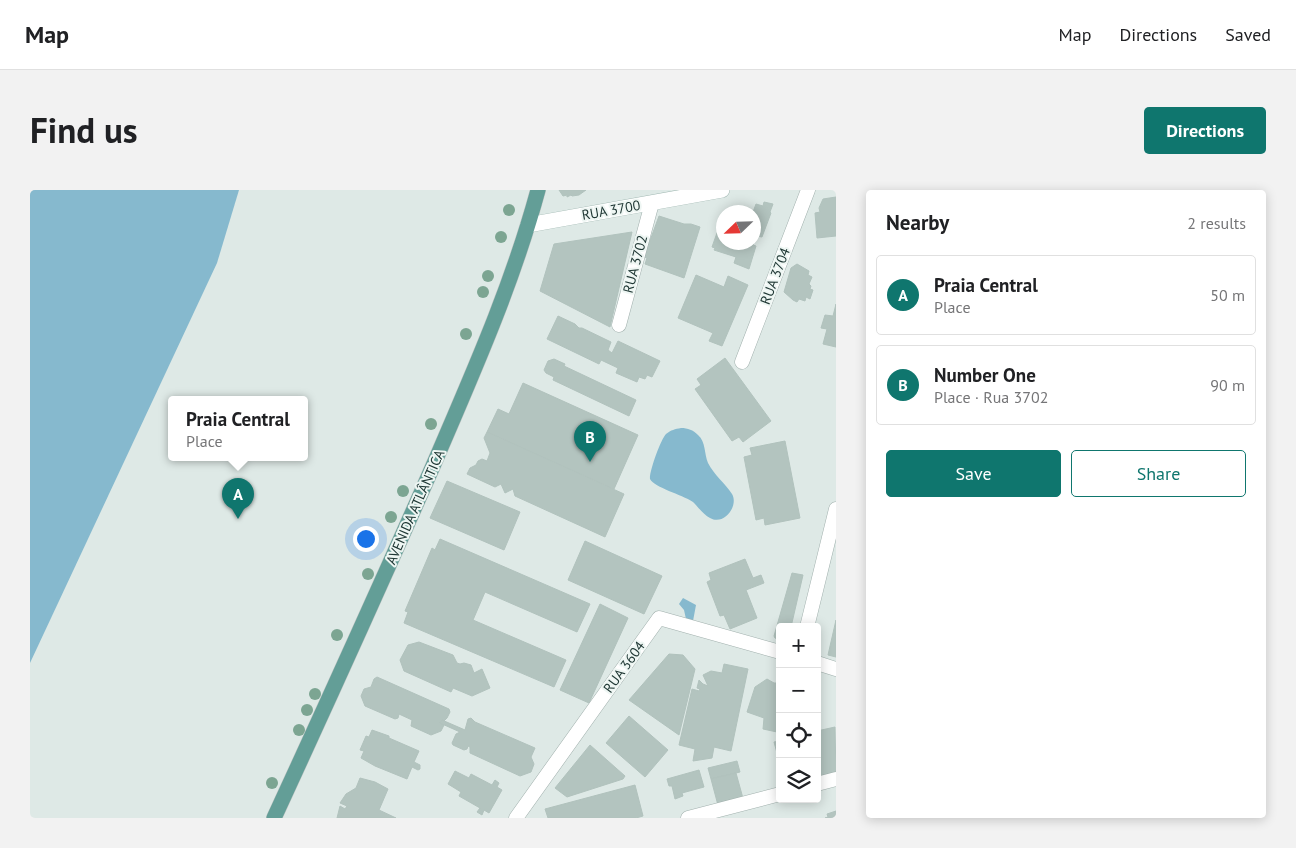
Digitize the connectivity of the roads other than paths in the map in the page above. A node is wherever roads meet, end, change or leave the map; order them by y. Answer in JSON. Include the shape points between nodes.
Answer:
{"nodes":[{"id":1,"x":538,"y":190,"type":"edge"},
{"id":2,"x":722,"y":190,"type":"edge"},
{"id":3,"x":808,"y":190,"type":"edge"},
{"id":4,"x":652,"y":203,"type":"junction"},
{"id":5,"x":528,"y":225,"type":"junction"},
{"id":6,"x":619,"y":325,"type":"dead end"},
{"id":7,"x":742,"y":362,"type":"dead end"},
{"id":8,"x":836,"y":509,"type":"edge"},
{"id":9,"x":808,"y":623,"type":"edge"},
{"id":10,"x":776,"y":651,"type":"edge"},
{"id":11,"x":821,"y":664,"type":"edge"},
{"id":12,"x":836,"y":669,"type":"edge"},
{"id":13,"x":836,"y":779,"type":"edge"},
{"id":14,"x":821,"y":783,"type":"edge"},
{"id":15,"x":776,"y":795,"type":"edge"},
{"id":16,"x":274,"y":818,"type":"edge"},
{"id":17,"x":516,"y":818,"type":"edge"},
{"id":18,"x":688,"y":818,"type":"edge"}],
"edges":[{"from":1,"to":5,"type":"main road","name":"AVENIDA ATLÂNTICA"},
{"from":2,"to":4,"type":"main road","name":"RUA 3700"},
{"from":3,"to":7,"type":"street","name":"RUA 3704"},
{"from":4,"to":5,"type":"main road","name":"RUA 3700"},
{"from":4,"to":6,"type":"street","name":"RUA 3702"},
{"from":5,"to":16,"type":"main road","name":"AVENIDA ATLÂNTICA","via":[[471,380]]},
{"from":8,"to":9,"type":"street"},
{"from":10,"to":17,"type":"street","name":"RUA 3604","via":[[659,618]]},
{"from":11,"to":12,"type":"street"},
{"from":13,"to":14,"type":"street"},
{"from":15,"to":18,"type":"street"}]}
